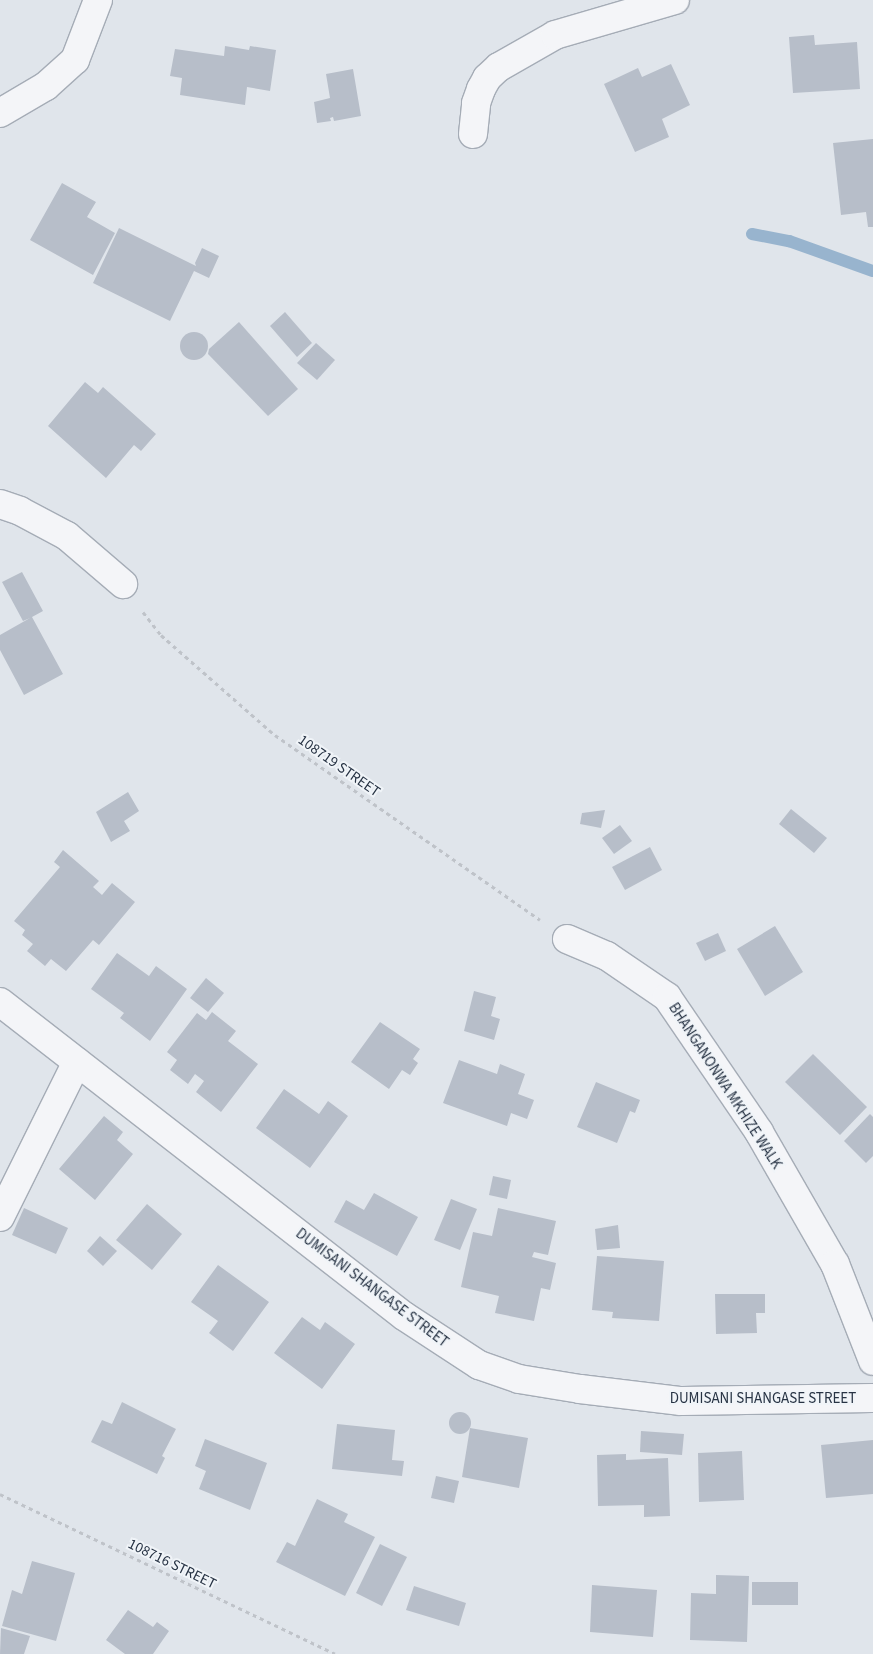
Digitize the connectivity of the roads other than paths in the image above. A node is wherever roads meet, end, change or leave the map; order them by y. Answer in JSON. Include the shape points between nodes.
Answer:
{"nodes":[{"id":1,"x":98,"y":0,"type":"edge"},
{"id":2,"x":675,"y":0,"type":"edge"},
{"id":3,"x":0,"y":113,"type":"edge"},
{"id":4,"x":473,"y":134,"type":"dead end"},
{"id":5,"x":0,"y":504,"type":"edge"},
{"id":6,"x":123,"y":584,"type":"road end"},
{"id":7,"x":567,"y":939,"type":"road end"},
{"id":8,"x":0,"y":1002,"type":"edge"},
{"id":9,"x":77,"y":1062,"type":"junction"},
{"id":10,"x":0,"y":1217,"type":"edge"},
{"id":11,"x":873,"y":1360,"type":"edge"},
{"id":12,"x":873,"y":1398,"type":"edge"}],
"edges":[{"from":1,"to":3,"type":"street","via":[[75,60],[46,86]]},
{"from":2,"to":4,"type":"street","via":[[555,35],[526,50],[487,78],[476,103]]},
{"from":5,"to":6,"type":"street","via":[[67,536]]},
{"from":7,"to":11,"type":"street","name":"BHANGANONWA MKHIZE WALK","via":[[607,956],[666,997],[759,1132],[835,1264]]},
{"from":8,"to":9,"type":"street","name":"DUMISANI SHANGASE STREET"},
{"from":9,"to":10,"type":"street"},
{"from":9,"to":12,"type":"street","name":"DUMISANI SHANGASE STREET","via":[[404,1316],[479,1365],[519,1379],[681,1401]]}]}
